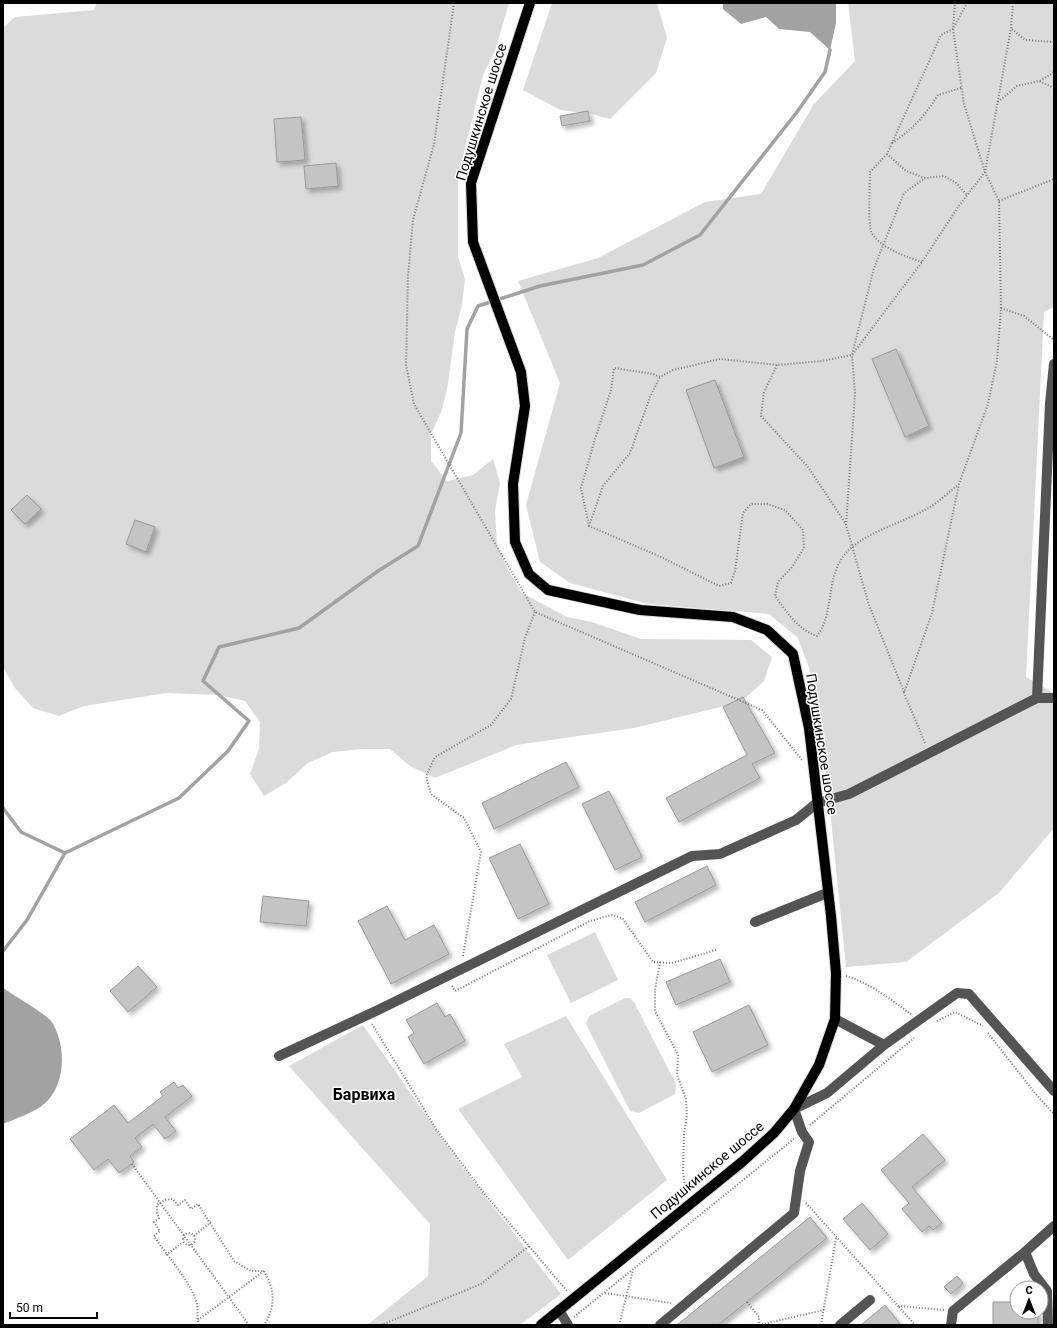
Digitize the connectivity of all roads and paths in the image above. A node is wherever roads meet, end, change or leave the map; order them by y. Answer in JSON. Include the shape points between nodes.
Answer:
{"nodes":[{"id":1,"x":454,"y":3,"type":"edge"},
{"id":2,"x":530,"y":3,"type":"edge"},
{"id":3,"x":955,"y":3,"type":"edge"},
{"id":4,"x":967,"y":3,"type":"edge"},
{"id":5,"x":1013,"y":3,"type":"edge"},
{"id":6,"x":1011,"y":28,"type":"junction"},
{"id":7,"x":953,"y":29,"type":"junction"},
{"id":8,"x":1054,"y":42,"type":"edge"},
{"id":9,"x":1054,"y":72,"type":"edge"},
{"id":10,"x":1039,"y":81,"type":"junction"},
{"id":11,"x":962,"y":88,"type":"junction"},
{"id":12,"x":1054,"y":88,"type":"edge"},
{"id":13,"x":997,"y":103,"type":"junction"},
{"id":14,"x":891,"y":144,"type":"junction"},
{"id":15,"x":887,"y":154,"type":"junction"},
{"id":16,"x":985,"y":172,"type":"junction"},
{"id":17,"x":925,"y":178,"type":"junction"},
{"id":18,"x":1054,"y":179,"type":"edge"},
{"id":19,"x":967,"y":195,"type":"junction"},
{"id":20,"x":999,"y":201,"type":"junction"},
{"id":21,"x":883,"y":245,"type":"junction"},
{"id":22,"x":922,"y":262,"type":"junction"},
{"id":23,"x":1001,"y":308,"type":"junction"},
{"id":24,"x":1054,"y":340,"type":"edge"},
{"id":25,"x":852,"y":355,"type":"junction"},
{"id":26,"x":1054,"y":364,"type":"edge"},
{"id":27,"x":778,"y":365,"type":"junction"},
{"id":28,"x":660,"y":377,"type":"junction"},
{"id":29,"x":959,"y":484,"type":"junction"},
{"id":30,"x":846,"y":525,"type":"junction"},
{"id":31,"x":589,"y":526,"type":"junction"},
{"id":32,"x":852,"y":545,"type":"junction"},
{"id":33,"x":535,"y":612,"type":"junction"},
{"id":34,"x":904,"y":693,"type":"junction"},
{"id":35,"x":1037,"y":698,"type":"junction"},
{"id":36,"x":1054,"y":698,"type":"edge"},
{"id":37,"x":929,"y":752,"type":"junction"},
{"id":38,"x":813,"y":774,"type":"junction"},
{"id":39,"x":817,"y":803,"type":"junction"},
{"id":40,"x":827,"y":893,"type":"junction"},
{"id":41,"x":755,"y":922,"type":"dead end"},
{"id":42,"x":716,"y":950,"type":"dead end"},
{"id":43,"x":660,"y":962,"type":"junction"},
{"id":44,"x":461,"y":969,"type":"junction"},
{"id":45,"x":836,"y":973,"type":"junction"},
{"id":46,"x":448,"y":976,"type":"junction"},
{"id":47,"x":367,"y":1015,"type":"junction"},
{"id":48,"x":835,"y":1019,"type":"junction"},
{"id":49,"x":919,"y":1019,"type":"junction"},
{"id":50,"x":935,"y":1022,"type":"dead end"},
{"id":51,"x":917,"y":1036,"type":"dead end"},
{"id":52,"x":884,"y":1045,"type":"junction"},
{"id":53,"x":279,"y":1056,"type":"dead end"},
{"id":54,"x":1054,"y":1091,"type":"edge"},
{"id":55,"x":794,"y":1109,"type":"junction"},
{"id":56,"x":1054,"y":1114,"type":"edge"},
{"id":57,"x":802,"y":1132,"type":"junction"},
{"id":58,"x":132,"y":1164,"type":"dead end"},
{"id":59,"x":798,"y":1194,"type":"junction"},
{"id":60,"x":160,"y":1203,"type":"junction"},
{"id":61,"x":688,"y":1205,"type":"junction"},
{"id":62,"x":211,"y":1222,"type":"junction"},
{"id":63,"x":1054,"y":1226,"type":"edge"},
{"id":64,"x":184,"y":1236,"type":"junction"},
{"id":65,"x":194,"y":1236,"type":"junction"},
{"id":66,"x":836,"y":1237,"type":"junction"},
{"id":67,"x":183,"y":1242,"type":"junction"},
{"id":68,"x":191,"y":1245,"type":"junction"},
{"id":69,"x":529,"y":1246,"type":"junction"},
{"id":70,"x":1025,"y":1252,"type":"junction"},
{"id":71,"x":166,"y":1255,"type":"junction"},
{"id":72,"x":632,"y":1270,"type":"junction"},
{"id":73,"x":264,"y":1271,"type":"junction"},
{"id":74,"x":605,"y":1293,"type":"junction"},
{"id":75,"x":626,"y":1296,"type":"junction"},
{"id":76,"x":229,"y":1297,"type":"junction"},
{"id":77,"x":573,"y":1298,"type":"junction"},
{"id":78,"x":870,"y":1300,"type":"dead end"},
{"id":79,"x":747,"y":1302,"type":"dead end"},
{"id":80,"x":684,"y":1305,"type":"junction"},
{"id":81,"x":898,"y":1306,"type":"junction"},
{"id":82,"x":558,"y":1310,"type":"junction"},
{"id":83,"x":583,"y":1310,"type":"junction"},
{"id":84,"x":824,"y":1310,"type":"junction"},
{"id":85,"x":953,"y":1311,"type":"junction"},
{"id":86,"x":197,"y":1320,"type":"junction"},
{"id":87,"x":568,"y":1324,"type":"edge"},
{"id":88,"x":199,"y":1325,"type":"edge"},
{"id":89,"x":249,"y":1325,"type":"edge"},
{"id":90,"x":264,"y":1325,"type":"edge"},
{"id":91,"x":381,"y":1325,"type":"edge"},
{"id":92,"x":541,"y":1325,"type":"edge"},
{"id":93,"x":619,"y":1325,"type":"edge"},
{"id":94,"x":660,"y":1325,"type":"edge"},
{"id":95,"x":759,"y":1325,"type":"edge"},
{"id":96,"x":821,"y":1325,"type":"edge"},
{"id":97,"x":840,"y":1325,"type":"edge"},
{"id":98,"x":915,"y":1325,"type":"edge"},
{"id":99,"x":951,"y":1325,"type":"edge"},
{"id":100,"x":1048,"y":1325,"type":"edge"}],
"edges":[{"from":1,"to":33,"type":"path","via":[[434,144],[413,220],[408,276],[406,366],[414,404]]},
{"from":2,"to":38,"type":"main road","name":"Подушкинское шоссе","via":[[471,183],[473,242],[521,372],[525,406],[513,484],[515,542],[529,574],[548,590],[640,610],[733,618],[767,630],[793,654],[809,728]]},
{"from":3,"to":7,"type":"path"},
{"from":4,"to":7,"type":"path"},
{"from":5,"to":6,"type":"path"},
{"from":6,"to":8,"type":"path","via":[[1025,40]]},
{"from":6,"to":13,"type":"path"},
{"from":7,"to":11,"type":"path"},
{"from":7,"to":14,"type":"path","via":[[941,35]]},
{"from":9,"to":10,"type":"path"},
{"from":10,"to":12,"type":"path"},
{"from":10,"to":13,"type":"path","via":[[1017,86]]},
{"from":11,"to":14,"type":"path","via":[[938,95],[927,113],[910,131]]},
{"from":11,"to":16,"type":"path","via":[[964,104]]},
{"from":13,"to":16,"type":"path"},
{"from":14,"to":15,"type":"path"},
{"from":15,"to":17,"type":"path","via":[[906,172]]},
{"from":15,"to":21,"type":"path","via":[[870,172],[871,231]]},
{"from":16,"to":19,"type":"path"},
{"from":16,"to":20,"type":"path"},
{"from":17,"to":19,"type":"path","via":[[944,176],[956,183]]},
{"from":17,"to":21,"type":"path","via":[[904,193]]},
{"from":18,"to":20,"type":"path"},
{"from":19,"to":22,"type":"path"},
{"from":20,"to":23,"type":"path"},
{"from":21,"to":22,"type":"path","via":[[900,255]]},
{"from":21,"to":25,"type":"path","via":[[874,268]]},
{"from":22,"to":25,"type":"path"},
{"from":23,"to":24,"type":"path","via":[[1024,316]]},
{"from":23,"to":29,"type":"path","via":[[997,361],[988,404]]},
{"from":25,"to":27,"type":"path"},
{"from":25,"to":30,"type":"path","via":[[855,394]]},
{"from":26,"to":35,"type":"street","via":[[1050,403]]},
{"from":27,"to":28,"type":"path","via":[[720,359],[673,370]]},
{"from":27,"to":30,"type":"path","via":[[764,392],[761,416],[808,467]]},
{"from":28,"to":31,"type":"path","via":[[630,453],[603,486]]},
{"from":28,"to":31,"type":"path","via":[[614,368],[611,390],[581,488]]},
{"from":29,"to":32,"type":"path","via":[[927,509]]},
{"from":29,"to":34,"type":"path","via":[[932,613]]},
{"from":30,"to":32,"type":"path"},
{"from":31,"to":32,"type":"path","via":[[661,556],[719,586],[731,583],[735,571],[743,513],[751,504],[767,504],[785,510],[802,530],[804,548],[792,567],[778,582],[775,596],[791,619],[807,632],[817,636],[824,626],[834,577],[841,559]]},
{"from":32,"to":34,"type":"path","via":[[869,605]]},
{"from":33,"to":38,"type":"path","via":[[762,710]]},
{"from":33,"to":44,"type":"path","via":[[525,638],[511,699],[491,725],[435,757],[426,776],[431,794],[464,818],[480,852]]},
{"from":34,"to":37,"type":"path"},
{"from":35,"to":36,"type":"street"},
{"from":35,"to":37,"type":"street"},
{"from":37,"to":39,"type":"street","via":[[849,794]]},
{"from":38,"to":39,"type":"main road","name":"Подушкинское шоссе"},
{"from":39,"to":40,"type":"main road","name":"Подушкинское шоссе"},
{"from":39,"to":44,"type":"street","via":[[796,820],[754,840],[720,854],[692,856]]},
{"from":40,"to":41,"type":"street"},
{"from":40,"to":45,"type":"main road","name":"Подушкинское шоссе"},
{"from":42,"to":43,"type":"path","via":[[672,963]]},
{"from":43,"to":46,"type":"path","via":[[653,962],[622,918],[612,915],[590,921],[455,991]]},
{"from":43,"to":61,"type":"path","via":[[655,990],[655,1011],[678,1055],[678,1075],[686,1099],[683,1172]]},
{"from":44,"to":46,"type":"street"},
{"from":45,"to":48,"type":"main road","name":"Подушкинское шоссе"},
{"from":45,"to":49,"type":"path","via":[[862,982]]},
{"from":46,"to":47,"type":"street"},
{"from":47,"to":53,"type":"street"},
{"from":47,"to":69,"type":"path","via":[[436,1129],[483,1192]]},
{"from":48,"to":52,"type":"street"},
{"from":48,"to":55,"type":"main road","name":"Подушкинское шоссе","via":[[819,1065]]},
{"from":49,"to":52,"type":"street"},
{"from":49,"to":54,"type":"street","via":[[957,993],[969,994]]},
{"from":50,"to":56,"type":"path","via":[[955,1012],[983,1026],[1029,1087]]},
{"from":51,"to":57,"type":"path"},
{"from":52,"to":55,"type":"street","via":[[827,1093]]},
{"from":55,"to":57,"type":"street"},
{"from":55,"to":61,"type":"main road","name":"Подушкинское шоссе","via":[[774,1133],[748,1157]]},
{"from":57,"to":59,"type":"street","via":[[809,1142],[800,1171]]},
{"from":57,"to":72,"type":"path"},
{"from":58,"to":60,"type":"path"},
{"from":59,"to":66,"type":"path"},
{"from":59,"to":80,"type":"street","via":[[794,1213]]},
{"from":60,"to":62,"type":"path","via":[[173,1199],[178,1205],[184,1200],[191,1210],[198,1204]]},
{"from":60,"to":64,"type":"path"},
{"from":60,"to":71,"type":"path","via":[[157,1205],[159,1218],[154,1222],[160,1231],[154,1236]]},
{"from":61,"to":77,"type":"main road","name":"Подушкинское шоссе"},
{"from":62,"to":65,"type":"path"},
{"from":62,"to":73,"type":"path","via":[[234,1261],[251,1271]]},
{"from":63,"to":70,"type":"street"},
{"from":64,"to":65,"type":"path","via":[[190,1233]]},
{"from":64,"to":67,"type":"path"},
{"from":64,"to":68,"type":"path"},
{"from":65,"to":68,"type":"path","via":[[195,1240]]},
{"from":66,"to":81,"type":"path"},
{"from":66,"to":84,"type":"path"},
{"from":67,"to":68,"type":"path"},
{"from":67,"to":71,"type":"path"},
{"from":68,"to":76,"type":"path"},
{"from":69,"to":77,"type":"path"},
{"from":69,"to":91,"type":"path","via":[[482,1284]]},
{"from":70,"to":85,"type":"street"},
{"from":70,"to":100,"type":"street","via":[[1034,1274],[1047,1291]]},
{"from":71,"to":86,"type":"path","via":[[186,1278],[197,1302]]},
{"from":72,"to":74,"type":"path"},
{"from":72,"to":75,"type":"path"},
{"from":73,"to":76,"type":"path"},
{"from":73,"to":90,"type":"path","via":[[273,1293],[271,1311]]},
{"from":74,"to":75,"type":"path"},
{"from":74,"to":83,"type":"path"},
{"from":75,"to":80,"type":"path"},
{"from":75,"to":93,"type":"path"},
{"from":76,"to":86,"type":"path"},
{"from":76,"to":89,"type":"path"},
{"from":77,"to":82,"type":"main road","name":"Подушкинское шоссе"},
{"from":77,"to":83,"type":"path"},
{"from":78,"to":97,"type":"street"},
{"from":79,"to":95,"type":"path","via":[[759,1317]]},
{"from":80,"to":94,"type":"street"},
{"from":81,"to":85,"type":"path"},
{"from":81,"to":98,"type":"path"},
{"from":82,"to":87,"type":"street"},
{"from":82,"to":92,"type":"main road","name":"Подушкинское шоссе"},
{"from":83,"to":87,"type":"path"},
{"from":84,"to":95,"type":"path"},
{"from":84,"to":96,"type":"path"},
{"from":85,"to":99,"type":"street"},
{"from":86,"to":88,"type":"path"}]}
